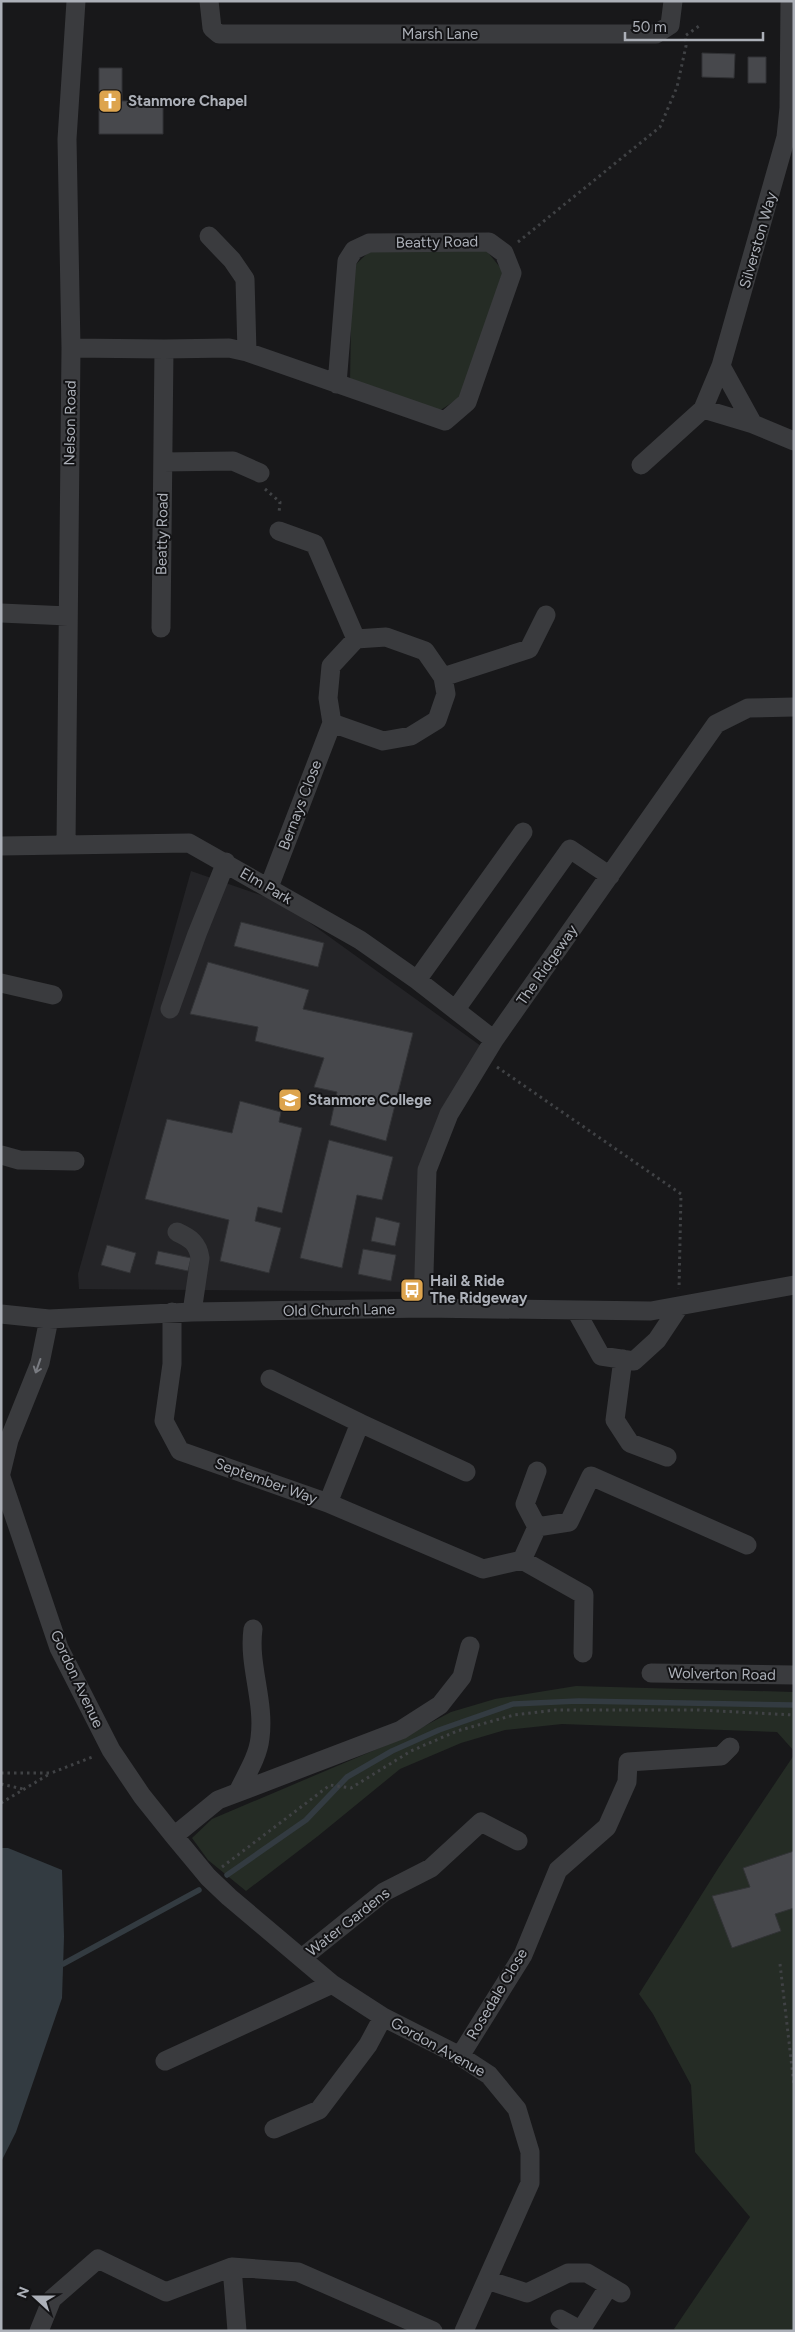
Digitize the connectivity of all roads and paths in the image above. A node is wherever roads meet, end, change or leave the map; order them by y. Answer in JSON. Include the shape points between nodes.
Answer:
{"nodes":[{"id":1,"x":76,"y":1,"type":"edge"},
{"id":2,"x":209,"y":1,"type":"edge"},
{"id":3,"x":673,"y":1,"type":"edge"},
{"id":4,"x":790,"y":1,"type":"edge"},
{"id":5,"x":700,"y":26,"type":"dead end"},
{"id":6,"x":208,"y":236,"type":"dead end"},
{"id":7,"x":504,"y":254,"type":"junction"},
{"id":8,"x":70,"y":348,"type":"junction"},
{"id":9,"x":164,"y":349,"type":"junction"},
{"id":10,"x":247,"y":352,"type":"junction"},
{"id":11,"x":721,"y":366,"type":"junction"},
{"id":12,"x":338,"y":384,"type":"junction"},
{"id":13,"x":703,"y":409,"type":"junction"},
{"id":14,"x":753,"y":424,"type":"junction"},
{"id":15,"x":794,"y":441,"type":"edge"},
{"id":16,"x":163,"y":462,"type":"junction"},
{"id":17,"x":641,"y":465,"type":"dead end"},
{"id":18,"x":260,"y":472,"type":"joint"},
{"id":19,"x":279,"y":531,"type":"joint"},
{"id":20,"x":1,"y":613,"type":"edge"},
{"id":21,"x":68,"y":616,"type":"junction"},
{"id":22,"x":546,"y":616,"type":"dead end"},
{"id":23,"x":160,"y":628,"type":"dead end"},
{"id":24,"x":356,"y":639,"type":"junction"},
{"id":25,"x":443,"y":677,"type":"junction"},
{"id":26,"x":794,"y":707,"type":"edge"},
{"id":27,"x":332,"y":723,"type":"junction"},
{"id":28,"x":523,"y":832,"type":"dead end"},
{"id":29,"x":66,"y":845,"type":"junction"},
{"id":30,"x":1,"y":846,"type":"edge"},
{"id":31,"x":226,"y":862,"type":"junction"},
{"id":32,"x":610,"y":876,"type":"junction"},
{"id":33,"x":269,"y":887,"type":"junction"},
{"id":34,"x":417,"y":980,"type":"junction"},
{"id":35,"x":1,"y":983,"type":"edge"},
{"id":36,"x":53,"y":995,"type":"dead end"},
{"id":37,"x":170,"y":1009,"type":"dead end"},
{"id":38,"x":456,"y":1009,"type":"junction"},
{"id":39,"x":494,"y":1040,"type":"junction"},
{"id":40,"x":484,"y":1057,"type":"junction"},
{"id":41,"x":1,"y":1155,"type":"edge"},
{"id":42,"x":75,"y":1162,"type":"dead end"},
{"id":43,"x":177,"y":1232,"type":"dead end"},
{"id":44,"x":794,"y":1284,"type":"edge"},
{"id":45,"x":679,"y":1307,"type":"junction"},
{"id":46,"x":423,"y":1308,"type":"junction"},
{"id":47,"x":576,"y":1311,"type":"junction"},
{"id":48,"x":172,"y":1312,"type":"junction"},
{"id":49,"x":192,"y":1312,"type":"junction"},
{"id":50,"x":1,"y":1314,"type":"edge"},
{"id":51,"x":50,"y":1319,"type":"junction"},
{"id":52,"x":623,"y":1359,"type":"junction"},
{"id":53,"x":270,"y":1379,"type":"dead end"},
{"id":54,"x":360,"y":1423,"type":"junction"},
{"id":55,"x":667,"y":1457,"type":"dead end"},
{"id":56,"x":537,"y":1470,"type":"dead end"},
{"id":57,"x":466,"y":1472,"type":"dead end"},
{"id":58,"x":1,"y":1474,"type":"edge"},
{"id":59,"x":1,"y":1477,"type":"edge"},
{"id":60,"x":328,"y":1504,"type":"junction"},
{"id":61,"x":538,"y":1528,"type":"junction"},
{"id":62,"x":747,"y":1545,"type":"dead end"},
{"id":63,"x":522,"y":1560,"type":"junction"},
{"id":64,"x":253,"y":1629,"type":"dead end"},
{"id":65,"x":470,"y":1646,"type":"dead end"},
{"id":66,"x":583,"y":1653,"type":"dead end"},
{"id":67,"x":651,"y":1673,"type":"dead end"},
{"id":68,"x":794,"y":1675,"type":"edge"},
{"id":69,"x":794,"y":1715,"type":"edge"},
{"id":70,"x":730,"y":1747,"type":"dead end"},
{"id":71,"x":111,"y":1750,"type":"junction"},
{"id":72,"x":1,"y":1773,"type":"edge"},
{"id":73,"x":51,"y":1773,"type":"junction"},
{"id":74,"x":1,"y":1784,"type":"edge"},
{"id":75,"x":24,"y":1789,"type":"junction"},
{"id":76,"x":238,"y":1792,"type":"junction"},
{"id":77,"x":1,"y":1803,"type":"edge"},
{"id":78,"x":174,"y":1836,"type":"junction"},
{"id":79,"x":518,"y":1841,"type":"dead end"},
{"id":80,"x":208,"y":1877,"type":"junction"},
{"id":81,"x":302,"y":1958,"type":"junction"},
{"id":82,"x":780,"y":1964,"type":"dead end"},
{"id":83,"x":332,"y":1984,"type":"junction"},
{"id":84,"x":383,"y":2017,"type":"junction"},
{"id":85,"x":460,"y":2056,"type":"junction"},
{"id":86,"x":165,"y":2061,"type":"dead end"},
{"id":87,"x":794,"y":2085,"type":"edge"},
{"id":88,"x":274,"y":2129,"type":"dead end"},
{"id":89,"x":232,"y":2267,"type":"junction"},
{"id":90,"x":487,"y":2280,"type":"junction"},
{"id":91,"x":560,"y":2319,"type":"dead end"},
{"id":92,"x":39,"y":2331,"type":"edge"},
{"id":93,"x":237,"y":2331,"type":"edge"},
{"id":94,"x":433,"y":2331,"type":"edge"},
{"id":95,"x":464,"y":2331,"type":"edge"},
{"id":96,"x":582,"y":2331,"type":"edge"}],
"edges":[{"from":1,"to":8,"type":"street","name":"Nelson Road","via":[[67,139]]},
{"from":2,"to":3,"type":"street","name":"Marsh Lane","via":[[212,28],[219,34],[656,34],[670,25]]},
{"from":4,"to":11,"type":"street","name":"Silverston Way","via":[[786,137]]},
{"from":5,"to":7,"type":"path","via":[[685,36],[686,46],[677,87],[660,127]]},
{"from":6,"to":10,"type":"street","via":[[232,260],[245,279]]},
{"from":7,"to":12,"type":"street","name":"Beatty Road","via":[[489,242],[369,243],[354,250],[347,261]]},
{"from":7,"to":12,"type":"street","via":[[512,273],[477,375],[467,402],[445,421]]},
{"from":8,"to":9,"type":"street"},
{"from":8,"to":21,"type":"street","name":"Nelson Road"},
{"from":9,"to":10,"type":"street","via":[[229,348]]},
{"from":9,"to":16,"type":"street","name":"Beatty Road"},
{"from":10,"to":12,"type":"street"},
{"from":11,"to":13,"type":"street","name":"Silverston Way"},
{"from":11,"to":14,"type":"street"},
{"from":13,"to":14,"type":"street"},
{"from":13,"to":17,"type":"street"},
{"from":14,"to":15,"type":"street"},
{"from":16,"to":18,"type":"street","via":[[233,461]]},
{"from":16,"to":23,"type":"street","name":"Beatty Road"},
{"from":18,"to":19,"type":"path","via":[[261,486],[280,502]]},
{"from":19,"to":24,"type":"street","via":[[315,544]]},
{"from":20,"to":21,"type":"street"},
{"from":21,"to":29,"type":"street","name":"Nelson Road"},
{"from":22,"to":25,"type":"street","via":[[529,649]]},
{"from":24,"to":25,"type":"street","via":[[386,638],[425,651]]},
{"from":24,"to":27,"type":"street","via":[[331,666],[328,698]]},
{"from":25,"to":27,"type":"street","via":[[446,694],[437,720],[411,736],[383,741]]},
{"from":26,"to":32,"type":"street","name":"The Ridgeway","via":[[748,708],[716,724]]},
{"from":27,"to":33,"type":"street","name":"Bernays Close"},
{"from":28,"to":34,"type":"street"},
{"from":29,"to":30,"type":"street","name":"Elm Park"},
{"from":29,"to":31,"type":"street","name":"Elm Park","via":[[189,843]]},
{"from":31,"to":33,"type":"street","name":"Elm Park"},
{"from":31,"to":37,"type":"street"},
{"from":32,"to":38,"type":"street","via":[[570,849]]},
{"from":32,"to":39,"type":"street","name":"The Ridgeway"},
{"from":33,"to":34,"type":"street","name":"Elm Park","via":[[360,940]]},
{"from":34,"to":38,"type":"street","name":"Elm Park"},
{"from":35,"to":36,"type":"street"},
{"from":38,"to":39,"type":"street","name":"Elm Park"},
{"from":39,"to":40,"type":"street","name":"The Ridgeway"},
{"from":40,"to":45,"type":"path","via":[[681,1194]]},
{"from":40,"to":46,"type":"street","name":"The Ridgeway","via":[[449,1114],[427,1170]]},
{"from":41,"to":42,"type":"street","via":[[19,1160]]},
{"from":43,"to":49,"type":"street","via":[[194,1241],[199,1249]]},
{"from":44,"to":45,"type":"street","name":"Old Church Lane"},
{"from":45,"to":47,"type":"street","name":"Old Church Lane","via":[[651,1312]]},
{"from":45,"to":52,"type":"street","via":[[657,1340],[634,1361]]},
{"from":46,"to":47,"type":"street","name":"Old Church Lane"},
{"from":46,"to":49,"type":"street","name":"Old Church Lane"},
{"from":47,"to":52,"type":"street","via":[[601,1356]]},
{"from":48,"to":49,"type":"street","name":"Old Church Lane"},
{"from":48,"to":51,"type":"street","name":"Old Church Lane"},
{"from":48,"to":60,"type":"street","name":"September Way","via":[[172,1364],[164,1420],[180,1451]]},
{"from":50,"to":51,"type":"street","name":"Old Church Lane"},
{"from":51,"to":58,"type":"street","one_way":true,"via":[[40,1364],[9,1440]]},
{"from":52,"to":55,"type":"street","via":[[615,1420],[630,1443]]},
{"from":53,"to":54,"type":"street"},
{"from":54,"to":57,"type":"street"},
{"from":54,"to":60,"type":"street"},
{"from":56,"to":61,"type":"street","via":[[525,1504]]},
{"from":59,"to":71,"type":"street","name":"Gordon Avenue","via":[[59,1648]]},
{"from":60,"to":63,"type":"street","name":"September Way","via":[[483,1569]]},
{"from":61,"to":62,"type":"street","via":[[568,1522],[591,1476]]},
{"from":61,"to":63,"type":"street"},
{"from":63,"to":66,"type":"street","via":[[584,1595]]},
{"from":64,"to":76,"type":"street","via":[[250,1646],[261,1736],[259,1748]]},
{"from":65,"to":76,"type":"street","via":[[462,1677],[440,1705],[401,1730]]},
{"from":67,"to":68,"type":"street","name":"Wolverton Road"},
{"from":69,"to":80,"type":"path","via":[[699,1710],[555,1710],[514,1715],[457,1731],[410,1751],[351,1788],[330,1785]]},
{"from":70,"to":85,"type":"street","name":"Rosedale Close","via":[[721,1756],[628,1762],[627,1782],[608,1827],[558,1870],[523,1955]]},
{"from":71,"to":73,"type":"path"},
{"from":71,"to":78,"type":"street","name":"Gordon Avenue"},
{"from":72,"to":73,"type":"path"},
{"from":73,"to":75,"type":"path"},
{"from":74,"to":75,"type":"path"},
{"from":75,"to":77,"type":"path"},
{"from":76,"to":78,"type":"street","via":[[218,1800]]},
{"from":78,"to":80,"type":"street","name":"Gordon Avenue"},
{"from":79,"to":81,"type":"street","name":"Water Gardens","via":[[481,1822],[431,1868],[384,1892]]},
{"from":80,"to":81,"type":"street","name":"Gordon Avenue"},
{"from":81,"to":83,"type":"street","name":"Gordon Avenue"},
{"from":82,"to":87,"type":"path"},
{"from":83,"to":84,"type":"street","name":"Gordon Avenue"},
{"from":83,"to":86,"type":"street"},
{"from":84,"to":85,"type":"street","name":"Gordon Avenue"},
{"from":84,"to":88,"type":"street","via":[[368,2045],[319,2110]]},
{"from":85,"to":90,"type":"street","name":"Gordon Avenue","via":[[489,2075],[517,2109],[530,2152],[530,2183]]},
{"from":89,"to":92,"type":"street","via":[[166,2292],[98,2259],[52,2298]]},
{"from":89,"to":93,"type":"street"},
{"from":89,"to":94,"type":"street","via":[[298,2272]]},
{"from":90,"to":95,"type":"street","name":"Gordon Avenue"},
{"from":90,"to":96,"type":"street","via":[[527,2293],[568,2273],[587,2274],[615,2290]]},
{"from":91,"to":96,"type":"street"}]}
